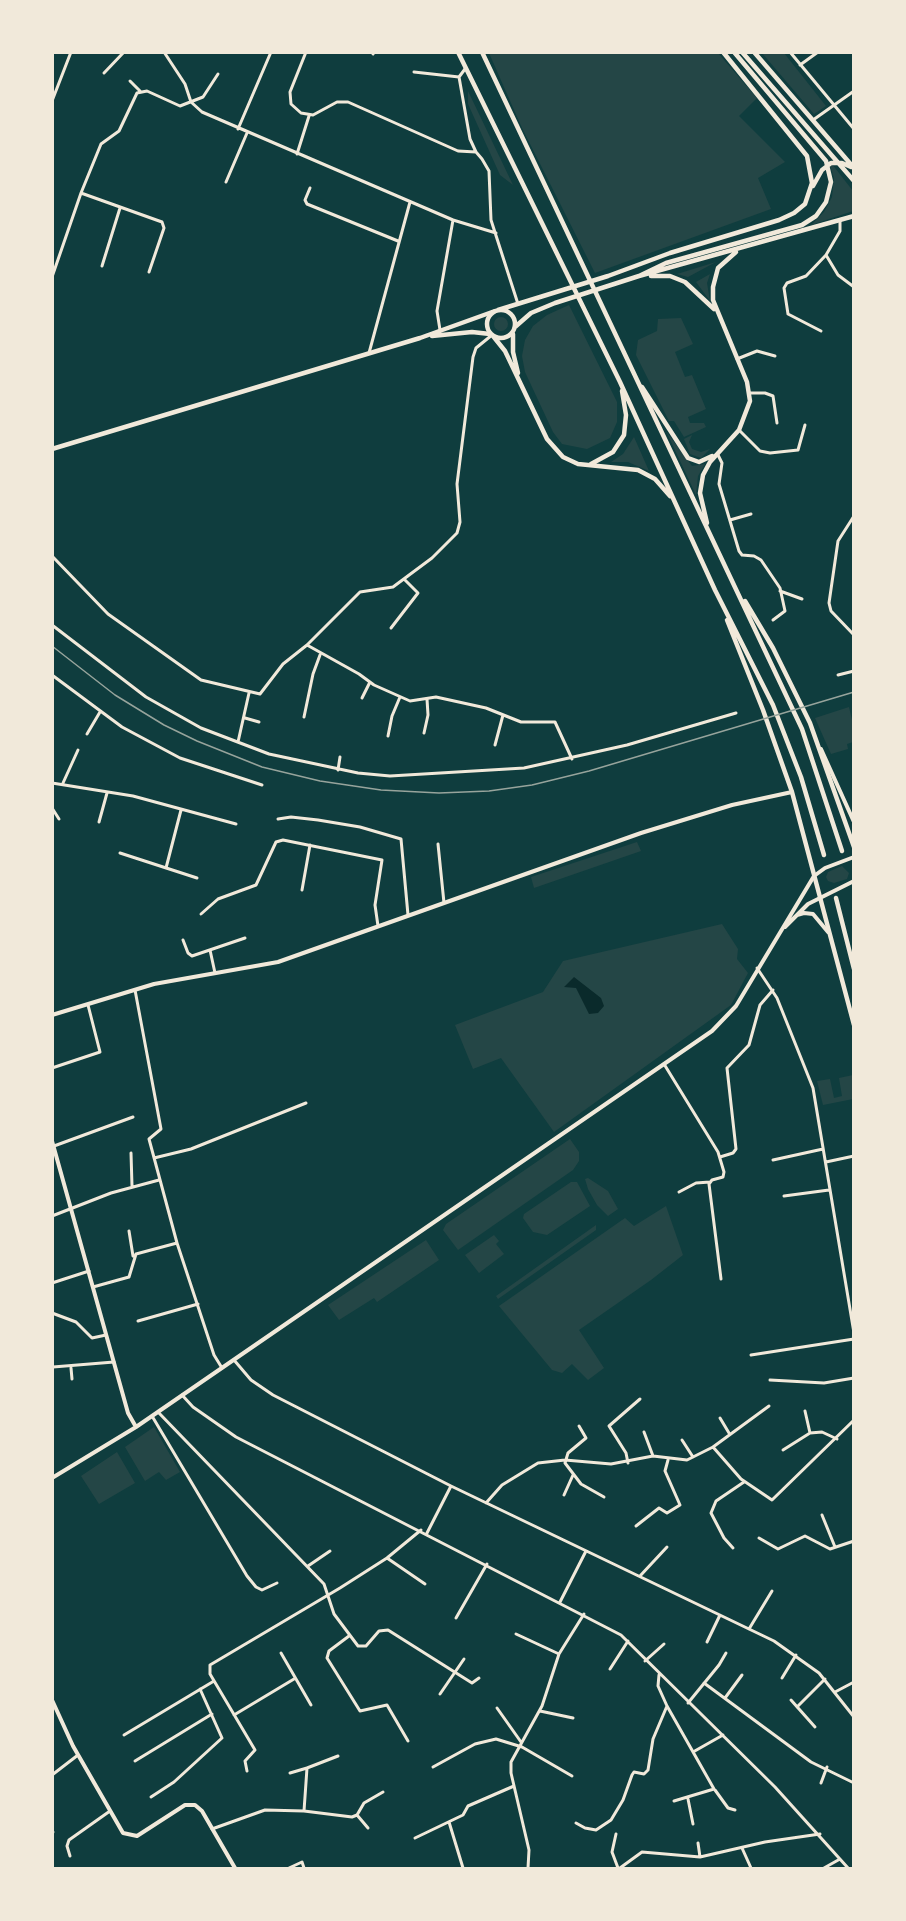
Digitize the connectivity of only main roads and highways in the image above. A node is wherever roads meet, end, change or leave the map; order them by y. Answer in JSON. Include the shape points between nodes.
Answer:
{"nodes":[{"id":1,"x":458,"y":52,"type":"edge"},
{"id":2,"x":482,"y":52,"type":"edge"},
{"id":3,"x":723,"y":52,"type":"edge"},
{"id":4,"x":734,"y":52,"type":"edge"},
{"id":5,"x":742,"y":52,"type":"edge"},
{"id":6,"x":754,"y":52,"type":"edge"},
{"id":7,"x":854,"y":168,"type":"edge"},
{"id":8,"x":854,"y":181,"type":"edge"},
{"id":9,"x":811,"y":192,"type":"junction"},
{"id":10,"x":854,"y":218,"type":"edge"},
{"id":11,"x":740,"y":249,"type":"junction"},
{"id":12,"x":639,"y":276,"type":"junction"},
{"id":13,"x":497,"y":310,"type":"junction"},
{"id":14,"x":716,"y":311,"type":"junction"},
{"id":15,"x":515,"y":329,"type":"junction"},
{"id":16,"x":492,"y":335,"type":"junction"},
{"id":17,"x":420,"y":338,"type":"junction"},
{"id":18,"x":629,"y":366,"type":"junction"},
{"id":19,"x":520,"y":381,"type":"junction"},
{"id":20,"x":620,"y":382,"type":"junction"},
{"id":21,"x":52,"y":449,"type":"edge"},
{"id":22,"x":717,"y":453,"type":"junction"},
{"id":23,"x":588,"y":465,"type":"junction"},
{"id":24,"x":677,"y":505,"type":"junction"},
{"id":25,"x":712,"y":539,"type":"junction"},
{"id":26,"x":732,"y":580,"type":"junction"},
{"id":27,"x":715,"y":590,"type":"junction"},
{"id":28,"x":819,"y":742,"type":"junction"},
{"id":29,"x":792,"y":792,"type":"junction"},
{"id":30,"x":854,"y":822,"type":"edge"},
{"id":31,"x":854,"y":847,"type":"edge"},
{"id":32,"x":842,"y":851,"type":"dead end"},
{"id":33,"x":824,"y":855,"type":"dead end"},
{"id":34,"x":854,"y":857,"type":"edge"},
{"id":35,"x":814,"y":876,"type":"junction"},
{"id":36,"x":854,"y":881,"type":"edge"},
{"id":37,"x":820,"y":897,"type":"junction"},
{"id":38,"x":836,"y":898,"type":"dead end"},
{"id":39,"x":794,"y":917,"type":"junction"},
{"id":40,"x":776,"y":937,"type":"junction"},
{"id":41,"x":837,"y":956,"type":"junction"},
{"id":42,"x":854,"y":969,"type":"edge"},
{"id":43,"x":52,"y":1015,"type":"edge"},
{"id":44,"x":854,"y":1025,"type":"edge"},
{"id":45,"x":53,"y":1144,"type":"edge"},
{"id":46,"x":136,"y":1427,"type":"junction"},
{"id":47,"x":52,"y":1478,"type":"edge"},
{"id":48,"x":52,"y":1700,"type":"edge"},
{"id":49,"x":235,"y":1869,"type":"edge"}],
"edges":[{"from":1,"to":20,"type":"main road"},
{"from":2,"to":18,"type":"main road"},
{"from":3,"to":9,"type":"main road","via":[[802,147],[811,171]]},
{"from":4,"to":12,"type":"main road","via":[[826,162],[831,182],[829,194],[820,212],[802,225],[666,263]]},
{"from":5,"to":8,"type":"main road"},
{"from":6,"to":7,"type":"main road"},
{"from":7,"to":9,"type":"main road","via":[[831,163],[818,175]]},
{"from":9,"to":13,"type":"main road","via":[[805,204],[788,216]]},
{"from":10,"to":11,"type":"main road"},
{"from":11,"to":12,"type":"main road"},
{"from":11,"to":14,"type":"main road","via":[[718,268],[713,287]]},
{"from":12,"to":14,"type":"main road","via":[[670,276],[685,282]]},
{"from":12,"to":15,"type":"main road","via":[[531,313]]},
{"from":13,"to":15,"type":"main road","via":[[511,314]]},
{"from":13,"to":16,"type":"main road","via":[[487,323]]},
{"from":13,"to":17,"type":"main road"},
{"from":14,"to":22,"type":"main road","via":[[750,393],[739,430]]},
{"from":15,"to":16,"type":"main road","via":[[507,338]]},
{"from":15,"to":19,"type":"main road","via":[[513,352]]},
{"from":16,"to":17,"type":"main road","via":[[471,332]]},
{"from":16,"to":19,"type":"main road"},
{"from":17,"to":21,"type":"main road"},
{"from":18,"to":22,"type":"main road","via":[[688,458],[699,462]]},
{"from":18,"to":25,"type":"main road"},
{"from":19,"to":23,"type":"main road","via":[[554,449],[572,462]]},
{"from":20,"to":23,"type":"main road","via":[[626,415],[624,435],[613,452]]},
{"from":20,"to":24,"type":"main road"},
{"from":22,"to":25,"type":"main road","via":[[700,486]]},
{"from":23,"to":24,"type":"main road","via":[[646,474]]},
{"from":24,"to":27,"type":"main road"},
{"from":25,"to":26,"type":"main road"},
{"from":26,"to":28,"type":"main road","via":[[773,648]]},
{"from":26,"to":32,"type":"main road","via":[[802,729]]},
{"from":27,"to":29,"type":"main road"},
{"from":27,"to":33,"type":"main road","via":[[786,734]]},
{"from":28,"to":30,"type":"main road"},
{"from":28,"to":31,"type":"main road"},
{"from":29,"to":35,"type":"main road"},
{"from":29,"to":43,"type":"main road","via":[[732,805],[641,833],[268,966],[135,989]]},
{"from":34,"to":35,"type":"main road"},
{"from":35,"to":37,"type":"main road"},
{"from":35,"to":40,"type":"main road"},
{"from":36,"to":37,"type":"main road"},
{"from":37,"to":39,"type":"main road"},
{"from":37,"to":41,"type":"main road"},
{"from":38,"to":42,"type":"main road"},
{"from":39,"to":40,"type":"main road"},
{"from":39,"to":41,"type":"main road","via":[[804,913],[818,917]]},
{"from":40,"to":46,"type":"main road","via":[[724,1021]]},
{"from":41,"to":44,"type":"main road"},
{"from":45,"to":46,"type":"main road","via":[[128,1413]]},
{"from":46,"to":47,"type":"main road"},
{"from":48,"to":49,"type":"main road","via":[[123,1833],[133,1837],[188,1804],[199,1807]]}]}
